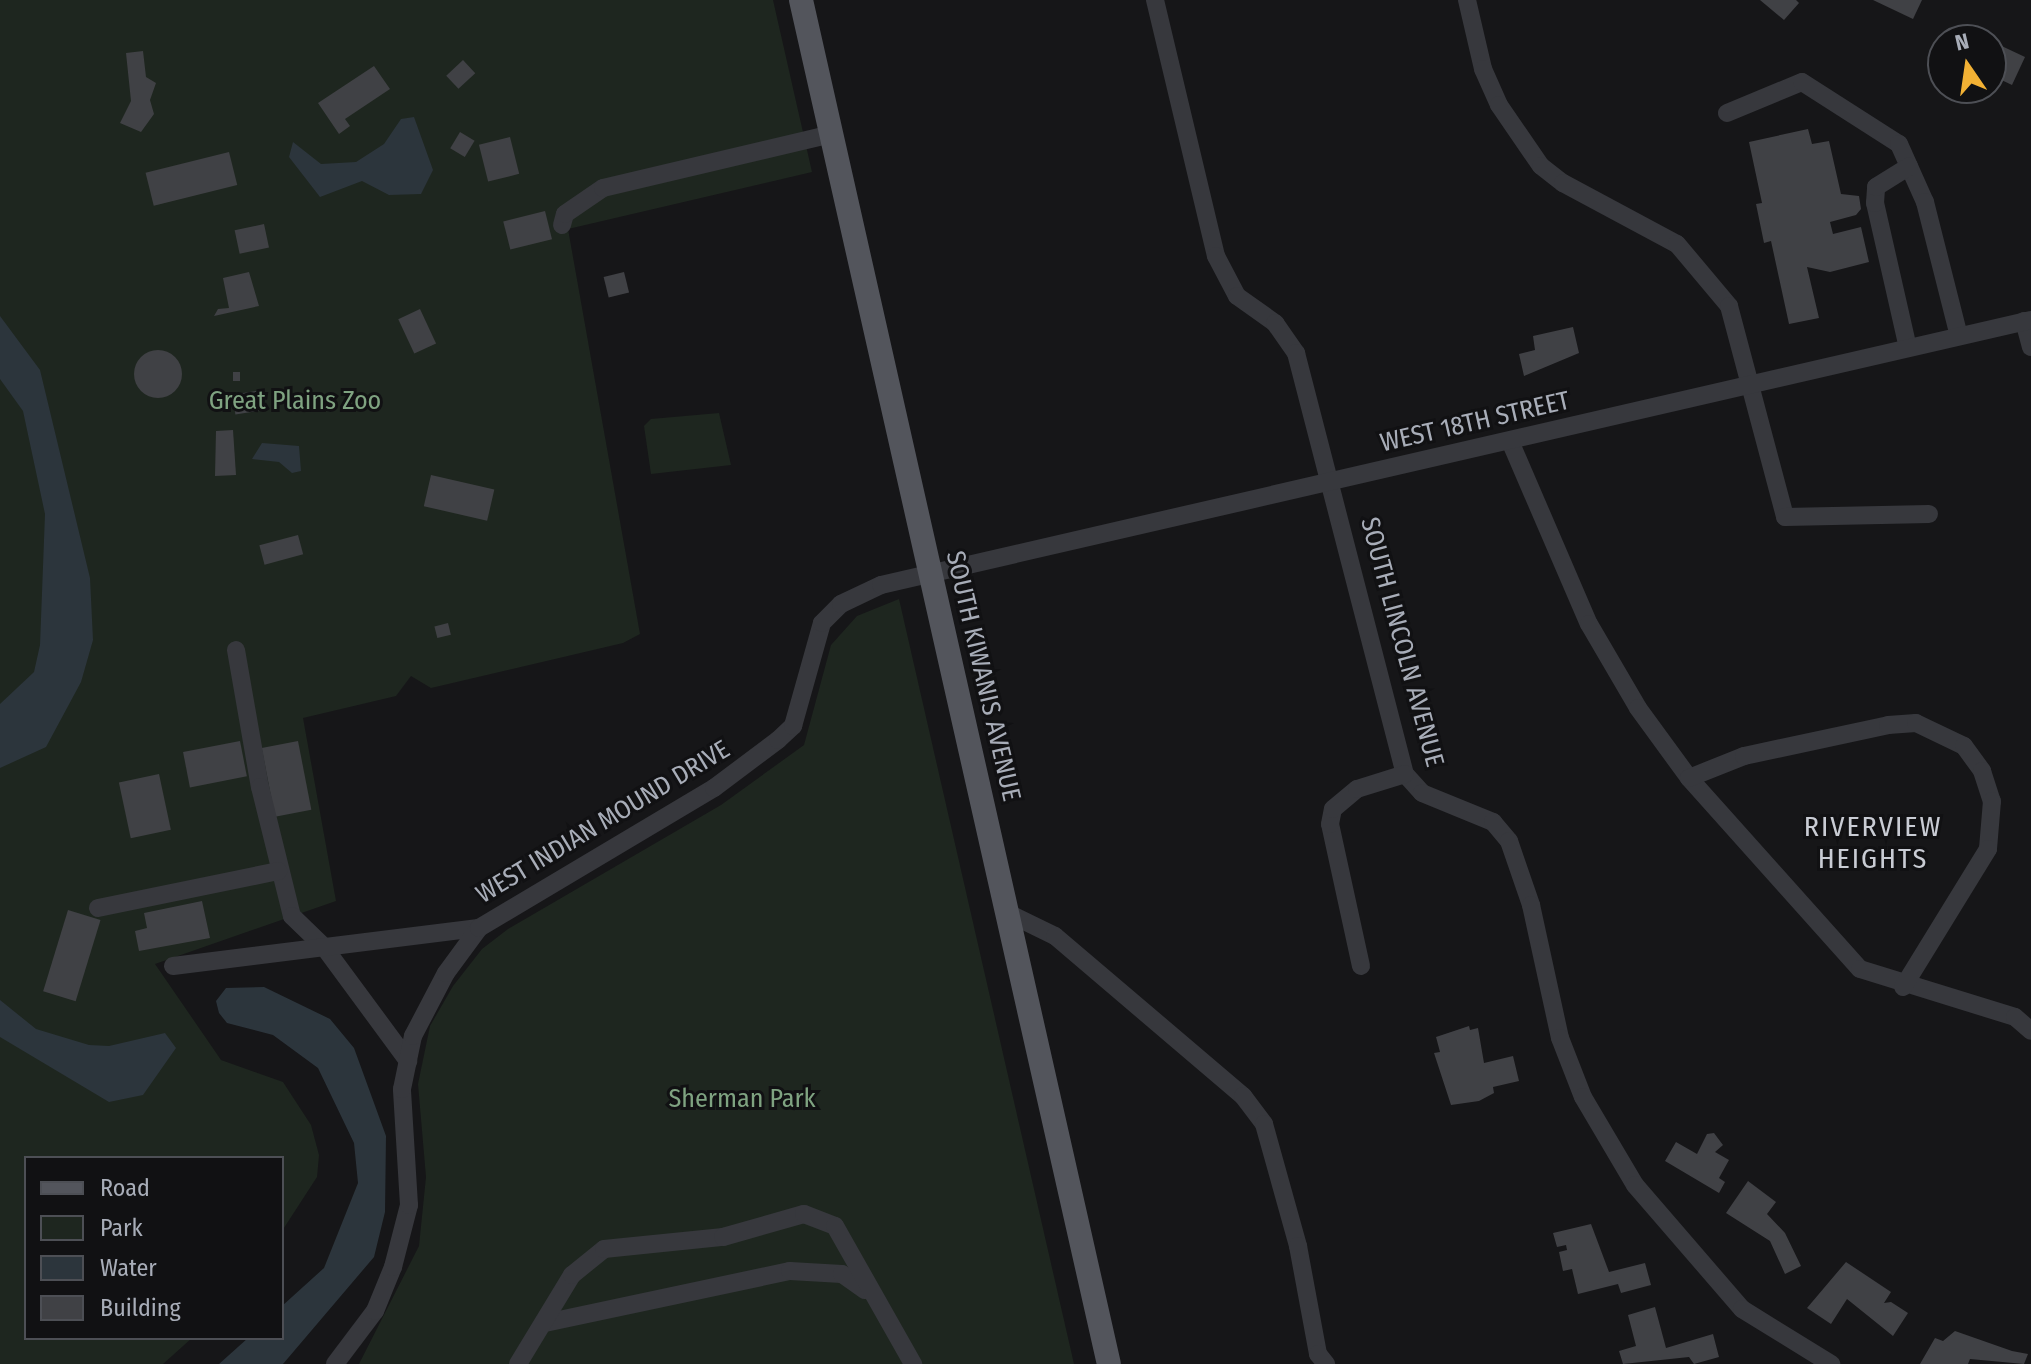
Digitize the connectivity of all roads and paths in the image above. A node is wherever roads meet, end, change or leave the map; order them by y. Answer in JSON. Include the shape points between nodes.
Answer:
{"nodes":[{"id":1,"x":801,"y":0,"type":"edge"},
{"id":2,"x":1155,"y":0,"type":"edge"},
{"id":3,"x":1467,"y":0,"type":"edge"},
{"id":4,"x":1727,"y":113,"type":"dead end"},
{"id":5,"x":831,"y":134,"type":"junction"},
{"id":6,"x":1909,"y":166,"type":"junction"},
{"id":7,"x":562,"y":225,"type":"dead end"},
{"id":8,"x":2028,"y":320,"type":"edge"},
{"id":9,"x":1959,"y":336,"type":"junction"},
{"id":10,"x":2031,"y":347,"type":"edge"},
{"id":11,"x":1908,"y":348,"type":"junction"},
{"id":12,"x":1752,"y":385,"type":"junction"},
{"id":13,"x":1510,"y":441,"type":"junction"},
{"id":14,"x":1331,"y":481,"type":"junction"},
{"id":15,"x":1929,"y":514,"type":"dead end"},
{"id":16,"x":931,"y":577,"type":"junction"},
{"id":17,"x":236,"y":650,"type":"dead end"},
{"id":18,"x":1405,"y":774,"type":"junction"},
{"id":19,"x":1689,"y":778,"type":"junction"},
{"id":20,"x":278,"y":871,"type":"junction"},
{"id":21,"x":98,"y":908,"type":"dead end"},
{"id":22,"x":1008,"y":913,"type":"junction"},
{"id":23,"x":479,"y":928,"type":"junction"},
{"id":24,"x":324,"y":947,"type":"junction"},
{"id":25,"x":173,"y":966,"type":"dead end"},
{"id":26,"x":1361,"y":966,"type":"dead end"},
{"id":27,"x":1903,"y":987,"type":"junction"},
{"id":28,"x":2031,"y":1031,"type":"edge"},
{"id":29,"x":408,"y":1061,"type":"junction"},
{"id":30,"x":875,"y":1295,"type":"junction"},
{"id":31,"x":545,"y":1323,"type":"junction"},
{"id":32,"x":335,"y":1364,"type":"edge"},
{"id":33,"x":518,"y":1364,"type":"edge"},
{"id":34,"x":913,"y":1364,"type":"edge"},
{"id":35,"x":1109,"y":1364,"type":"edge"},
{"id":36,"x":1326,"y":1364,"type":"edge"},
{"id":37,"x":1831,"y":1364,"type":"edge"}],
"edges":[{"from":1,"to":5,"type":"main road","name":"SOUTH KIWANIS AVENUE"},
{"from":2,"to":14,"type":"street","name":"SOUTH LINCOLN AVENUE","via":[[1216,256],[1237,296],[1275,323],[1296,353]]},
{"from":3,"to":12,"type":"street","via":[[1483,69],[1511,129],[1563,183],[1655,229],[1692,258],[1729,306]]},
{"from":4,"to":6,"type":"street","via":[[1802,82],[1899,144]]},
{"from":5,"to":7,"type":"street","via":[[603,188],[565,214]]},
{"from":5,"to":16,"type":"main road","name":"SOUTH KIWANIS AVENUE"},
{"from":6,"to":9,"type":"street","via":[[1925,202]]},
{"from":6,"to":11,"type":"street","via":[[1876,187],[1875,203]]},
{"from":8,"to":9,"type":"street","name":"WEST 18TH STREET"},
{"from":8,"to":10,"type":"street"},
{"from":9,"to":11,"type":"street","name":"WEST 18TH STREET"},
{"from":11,"to":12,"type":"street","name":"WEST 18TH STREET"},
{"from":12,"to":13,"type":"street","name":"WEST 18TH STREET"},
{"from":12,"to":15,"type":"street","via":[[1785,517]]},
{"from":13,"to":14,"type":"street","name":"WEST 18TH STREET"},
{"from":13,"to":19,"type":"street","via":[[1589,624],[1638,708]]},
{"from":14,"to":16,"type":"street","name":"WEST 18TH STREET"},
{"from":14,"to":18,"type":"street","name":"SOUTH LINCOLN AVENUE"},
{"from":16,"to":22,"type":"main road","name":"SOUTH KIWANIS AVENUE"},
{"from":16,"to":23,"type":"street","name":"WEST INDIAN MOUND DRIVE","via":[[863,592],[822,623],[793,726],[750,763]]},
{"from":17,"to":20,"type":"street"},
{"from":18,"to":26,"type":"street","via":[[1357,789],[1333,809],[1330,824]]},
{"from":18,"to":37,"type":"street","name":"SOUTH LINCOLN AVENUE","via":[[1422,793],[1493,822],[1509,841],[1531,905],[1560,1038],[1583,1097],[1635,1185],[1742,1309]]},
{"from":19,"to":27,"type":"street","via":[[1860,969]]},
{"from":19,"to":27,"type":"street","via":[[1744,756],[1888,725],[1916,723],[1964,746],[1982,771],[1992,801],[1988,849]]},
{"from":20,"to":21,"type":"street"},
{"from":20,"to":24,"type":"street","via":[[292,916]]},
{"from":22,"to":35,"type":"main road","name":"SOUTH KIWANIS AVENUE"},
{"from":22,"to":36,"type":"street","via":[[1055,936],[1243,1096],[1264,1124],[1298,1246],[1318,1354]]},
{"from":23,"to":24,"type":"street"},
{"from":23,"to":29,"type":"street","name":"WEST INDIAN MOUND DRIVE","via":[[439,986],[413,1036]]},
{"from":24,"to":25,"type":"street"},
{"from":24,"to":29,"type":"street"},
{"from":27,"to":28,"type":"street","via":[[2015,1017]]},
{"from":29,"to":32,"type":"street","name":"WEST INDIAN MOUND DRIVE","via":[[402,1089],[409,1205],[375,1311]]},
{"from":30,"to":31,"type":"street","via":[[842,1274],[811,1269]]},
{"from":30,"to":31,"type":"street","via":[[835,1226],[804,1214],[723,1237],[604,1249],[572,1275]]},
{"from":30,"to":34,"type":"street"},
{"from":31,"to":33,"type":"street"}]}
